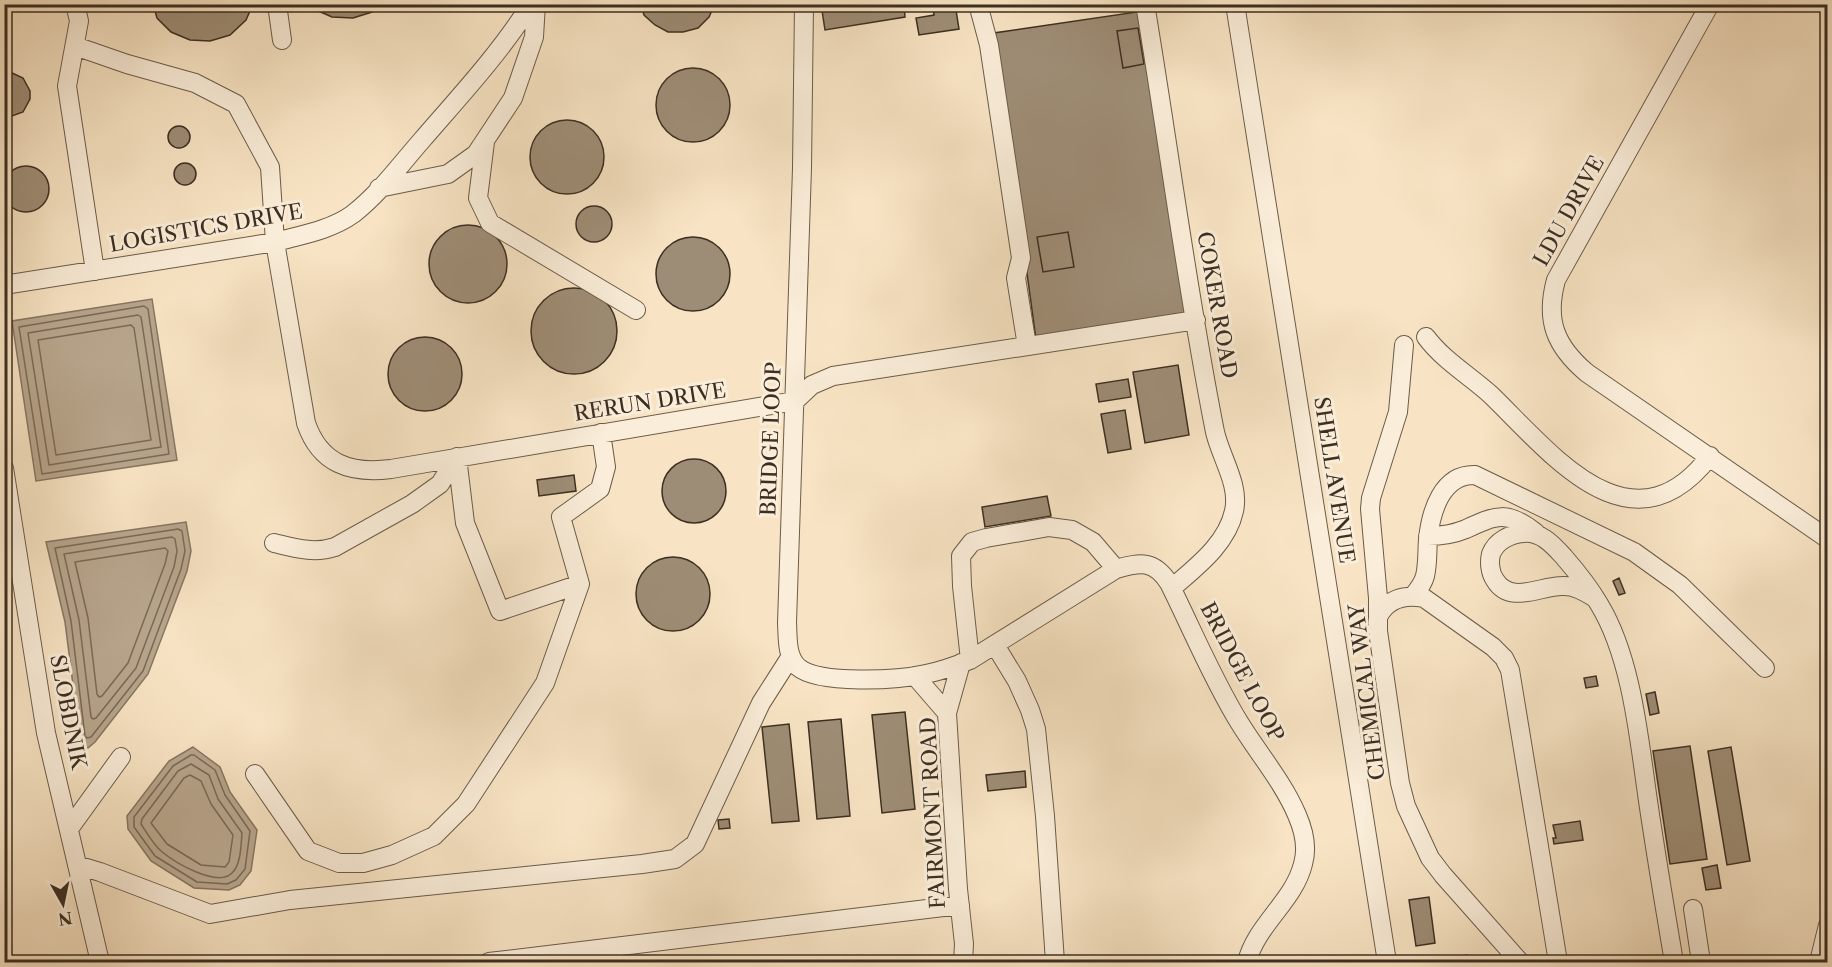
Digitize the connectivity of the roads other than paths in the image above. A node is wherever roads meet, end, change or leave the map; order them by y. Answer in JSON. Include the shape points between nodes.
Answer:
{"nodes":[{"id":1,"x":75,"y":4,"type":"edge"},
{"id":2,"x":277,"y":4,"type":"edge"},
{"id":3,"x":531,"y":4,"type":"edge"},
{"id":4,"x":536,"y":4,"type":"edge"},
{"id":5,"x":804,"y":4,"type":"edge"},
{"id":6,"x":978,"y":4,"type":"edge"},
{"id":7,"x":1145,"y":4,"type":"edge"},
{"id":8,"x":1235,"y":4,"type":"edge"},
{"id":9,"x":1710,"y":4,"type":"edge"},
{"id":10,"x":282,"y":40,"type":"dead end"},
{"id":11,"x":75,"y":46,"type":"junction"},
{"id":12,"x":485,"y":140,"type":"junction"},
{"id":13,"x":379,"y":188,"type":"junction"},
{"id":14,"x":275,"y":242,"type":"junction"},
{"id":15,"x":95,"y":271,"type":"junction"},
{"id":16,"x":4,"y":285,"type":"edge"},
{"id":17,"x":636,"y":310,"type":"dead end"},
{"id":18,"x":1196,"y":320,"type":"junction"},
{"id":19,"x":1426,"y":337,"type":"dead end"},
{"id":20,"x":1404,"y":345,"type":"dead end"},
{"id":21,"x":1027,"y":346,"type":"junction"},
{"id":22,"x":795,"y":401,"type":"junction"},
{"id":23,"x":600,"y":433,"type":"junction"},
{"id":24,"x":1710,"y":456,"type":"junction"},
{"id":25,"x":457,"y":457,"type":"junction"},
{"id":26,"x":4,"y":468,"type":"edge"},
{"id":27,"x":1538,"y":534,"type":"junction"},
{"id":28,"x":1428,"y":537,"type":"junction"},
{"id":29,"x":1827,"y":539,"type":"edge"},
{"id":30,"x":274,"y":543,"type":"dead end"},
{"id":31,"x":1116,"y":569,"type":"junction"},
{"id":32,"x":580,"y":584,"type":"junction"},
{"id":33,"x":1172,"y":588,"type":"junction"},
{"id":34,"x":1413,"y":596,"type":"junction"},
{"id":35,"x":1595,"y":598,"type":"junction"},
{"id":36,"x":1378,"y":617,"type":"junction"},
{"id":37,"x":995,"y":645,"type":"junction"},
{"id":38,"x":791,"y":656,"type":"junction"},
{"id":39,"x":966,"y":661,"type":"junction"},
{"id":40,"x":1765,"y":668,"type":"dead end"},
{"id":41,"x":915,"y":676,"type":"junction"},
{"id":42,"x":947,"y":713,"type":"junction"},
{"id":43,"x":121,"y":757,"type":"dead end"},
{"id":44,"x":255,"y":774,"type":"dead end"},
{"id":45,"x":69,"y":829,"type":"junction"},
{"id":46,"x":77,"y":865,"type":"junction"},
{"id":47,"x":960,"y":905,"type":"junction"},
{"id":48,"x":1693,"y":909,"type":"dead end"},
{"id":49,"x":1827,"y":925,"type":"edge"},
{"id":50,"x":100,"y":963,"type":"edge"},
{"id":51,"x":489,"y":963,"type":"edge"},
{"id":52,"x":963,"y":963,"type":"edge"},
{"id":53,"x":1055,"y":963,"type":"edge"},
{"id":54,"x":1247,"y":963,"type":"edge"},
{"id":55,"x":1387,"y":963,"type":"edge"},
{"id":56,"x":1520,"y":963,"type":"edge"},
{"id":57,"x":1557,"y":963,"type":"edge"},
{"id":58,"x":1674,"y":963,"type":"edge"},
{"id":59,"x":1701,"y":963,"type":"edge"},
{"id":60,"x":1819,"y":963,"type":"edge"}],
"edges":[{"from":1,"to":11,"type":"street","via":[[79,21]]},
{"from":2,"to":10,"type":"street"},
{"from":3,"to":13,"type":"street","name":"LOGISTICS DRIVE","via":[[491,61]]},
{"from":4,"to":12,"type":"street","via":[[534,37],[513,98]]},
{"from":5,"to":22,"type":"street","name":"BRIDGE LOOP"},
{"from":6,"to":21,"type":"street","via":[[989,45],[1021,258],[1016,278]]},
{"from":7,"to":18,"type":"street","name":"COKER ROAD"},
{"from":8,"to":55,"type":"street","name":"SHELL AVENUE"},
{"from":9,"to":24,"type":"street","name":"LDU DRIVE","via":[[1564,262],[1551,305],[1555,331],[1571,360]]},
{"from":11,"to":14,"type":"street","name":"RERUN DRIVE","via":[[195,83],[236,104],[270,167]]},
{"from":11,"to":15,"type":"street","via":[[67,86]]},
{"from":12,"to":13,"type":"street","via":[[476,154],[448,174]]},
{"from":12,"to":17,"type":"street","via":[[478,198],[490,222]]},
{"from":13,"to":14,"type":"street","name":"LOGISTICS DRIVE","via":[[337,223]]},
{"from":14,"to":15,"type":"street","name":"LOGISTICS DRIVE"},
{"from":14,"to":25,"type":"street","name":"RERUN DRIVE","via":[[302,403],[311,437],[320,451],[339,464],[363,471]]},
{"from":15,"to":16,"type":"street","name":"LOGISTICS DRIVE"},
{"from":18,"to":21,"type":"street","name":"RERUN DRIVE"},
{"from":18,"to":33,"type":"street","name":"COKER ROAD","via":[[1216,433],[1235,496],[1234,512],[1216,546]]},
{"from":19,"to":24,"type":"street","via":[[1576,476],[1614,495],[1642,498],[1673,490],[1700,470]]},
{"from":20,"to":36,"type":"street","name":"CHEMICAL WAY","via":[[1398,412],[1371,498]]},
{"from":21,"to":22,"type":"street","name":"RERUN DRIVE","via":[[833,376],[812,385]]},
{"from":22,"to":23,"type":"street","name":"RERUN DRIVE"},
{"from":22,"to":38,"type":"street","name":"BRIDGE LOOP","via":[[787,623]]},
{"from":23,"to":25,"type":"street","name":"RERUN DRIVE"},
{"from":23,"to":32,"type":"street","via":[[606,467],[600,489],[561,517]]},
{"from":24,"to":29,"type":"street","name":"LDU DRIVE"},
{"from":25,"to":30,"type":"street","via":[[440,484],[335,547],[313,552]]},
{"from":25,"to":32,"type":"street","via":[[465,524],[500,611]]},
{"from":26,"to":45,"type":"street","name":"SLOBDNIK","via":[[46,733]]},
{"from":27,"to":28,"type":"street","via":[[1525,523],[1504,517]]},
{"from":27,"to":35,"type":"street","via":[[1580,575]]},
{"from":27,"to":35,"type":"street","via":[[1514,534],[1494,547],[1490,567],[1498,585],[1517,594],[1574,587]]},
{"from":28,"to":34,"type":"street","via":[[1425,576]]},
{"from":28,"to":40,"type":"street","via":[[1435,509],[1449,483],[1475,475],[1634,552],[1680,585]]},
{"from":31,"to":33,"type":"street","name":"BRIDGE LOOP","via":[[1149,564],[1157,568]]},
{"from":31,"to":37,"type":"street","name":"BRIDGE LOOP"},
{"from":31,"to":39,"type":"street","via":[[1093,542],[1072,530],[1049,527],[972,542],[962,556]]},
{"from":32,"to":44,"type":"street","via":[[545,683],[466,804],[434,836],[392,855],[363,863],[339,863],[308,851]]},
{"from":33,"to":54,"type":"street","name":"BRIDGE LOOP","via":[[1238,721],[1290,799],[1303,831],[1305,854],[1298,879],[1260,933]]},
{"from":34,"to":36,"type":"street","via":[[1391,601]]},
{"from":34,"to":57,"type":"street","via":[[1433,603],[1492,647],[1510,670]]},
{"from":35,"to":58,"type":"street","via":[[1614,636],[1630,690]]},
{"from":36,"to":56,"type":"street","name":"CHEMICAL WAY","via":[[1401,783],[1418,836],[1443,875]]},
{"from":37,"to":39,"type":"street","name":"BRIDGE LOOP"},
{"from":37,"to":53,"type":"street","via":[[1017,681],[1036,729]]},
{"from":38,"to":41,"type":"street","name":"BRIDGE LOOP","via":[[797,666],[822,677]]},
{"from":38,"to":46,"type":"street","via":[[761,703],[695,844],[675,859],[290,900],[210,914]]},
{"from":39,"to":41,"type":"street","name":"BRIDGE LOOP"},
{"from":39,"to":42,"type":"street","name":"FAIRMONT ROAD"},
{"from":41,"to":42,"type":"street"},
{"from":42,"to":47,"type":"street","name":"FAIRMONT ROAD"},
{"from":43,"to":45,"type":"street"},
{"from":45,"to":46,"type":"street","name":"SLOBDNIK"},
{"from":46,"to":50,"type":"street","name":"SLOBDNIK"},
{"from":47,"to":51,"type":"street"},
{"from":47,"to":52,"type":"street","name":"FAIRMONT ROAD"},
{"from":48,"to":59,"type":"street"},
{"from":49,"to":60,"type":"street"}]}
